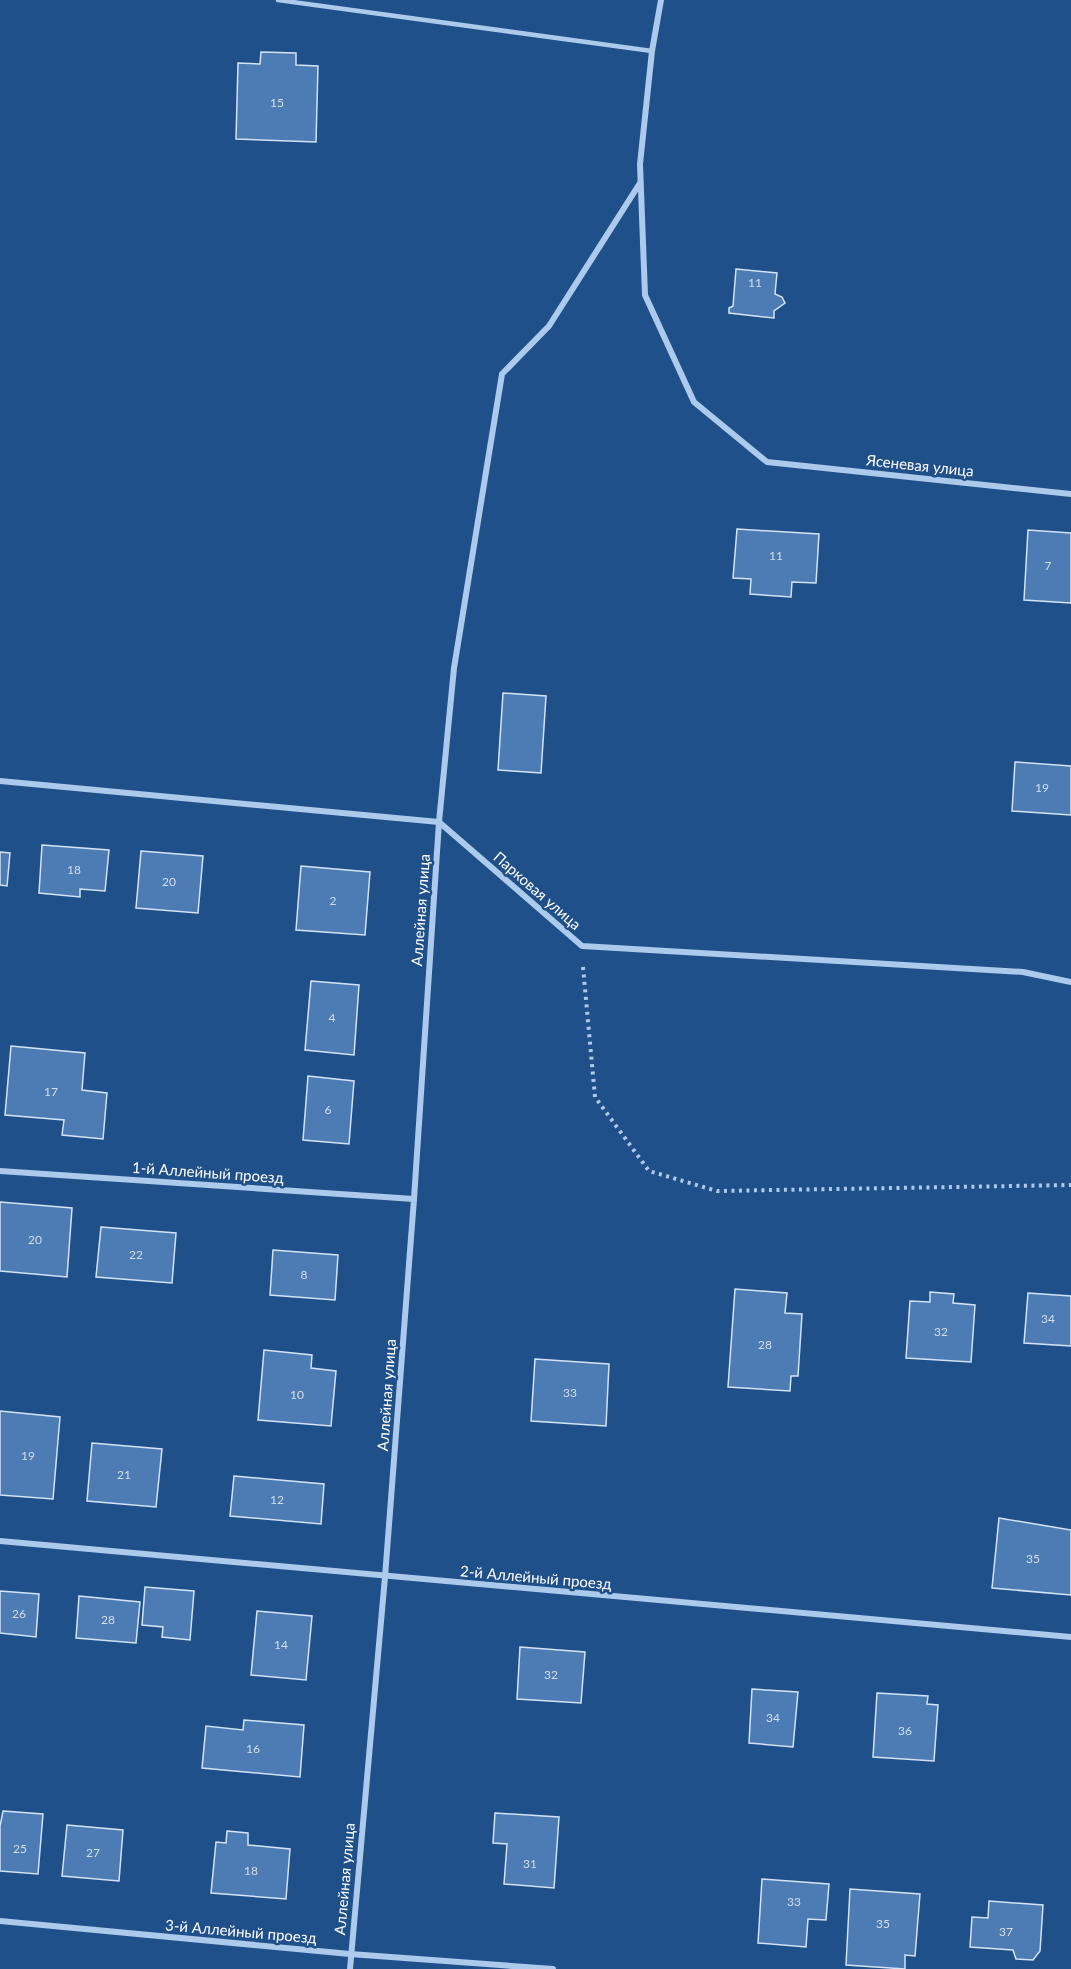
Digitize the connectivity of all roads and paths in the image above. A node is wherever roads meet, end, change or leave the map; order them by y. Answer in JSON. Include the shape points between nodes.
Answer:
{"nodes":[{"id":1,"x":278,"y":0,"type":"edge"},
{"id":2,"x":661,"y":0,"type":"edge"},
{"id":3,"x":652,"y":51,"type":"junction"},
{"id":4,"x":640,"y":183,"type":"junction"},
{"id":5,"x":1071,"y":494,"type":"edge"},
{"id":6,"x":0,"y":781,"type":"edge"},
{"id":7,"x":439,"y":822,"type":"junction"},
{"id":8,"x":582,"y":946,"type":"junction"},
{"id":9,"x":1071,"y":982,"type":"edge"},
{"id":10,"x":0,"y":1171,"type":"edge"},
{"id":11,"x":1071,"y":1185,"type":"edge"},
{"id":12,"x":414,"y":1199,"type":"junction"},
{"id":13,"x":0,"y":1541,"type":"edge"},
{"id":14,"x":385,"y":1577,"type":"junction"},
{"id":15,"x":1071,"y":1637,"type":"edge"},
{"id":16,"x":0,"y":1921,"type":"edge"},
{"id":17,"x":350,"y":1954,"type":"junction"},
{"id":18,"x":350,"y":1969,"type":"edge"},
{"id":19,"x":553,"y":1969,"type":"edge"}],
"edges":[{"from":1,"to":3,"type":"lane"},
{"from":2,"to":3,"type":"street"},
{"from":3,"to":4,"type":"street"},
{"from":4,"to":5,"type":"street","name":"Ясеневая улица","via":[[645,294],[659,327],[694,402],[767,462]]},
{"from":4,"to":7,"type":"street","name":"Аллейная улица","via":[[549,326],[502,374],[454,668]]},
{"from":6,"to":7,"type":"street"},
{"from":7,"to":8,"type":"street","name":"Парковая улица"},
{"from":7,"to":12,"type":"street","name":"Аллейная улица"},
{"from":8,"to":9,"type":"street","name":"Парковая улица","via":[[1023,972]]},
{"from":8,"to":11,"type":"path","via":[[596,1097],[649,1171],[717,1191]]},
{"from":10,"to":12,"type":"street","name":"1-й Аллейный проезд"},
{"from":12,"to":14,"type":"street","name":"Аллейная улица"},
{"from":13,"to":14,"type":"street","name":"2-й Аллейный проезд"},
{"from":14,"to":15,"type":"street","name":"2-й Аллейный проезд"},
{"from":14,"to":17,"type":"street","name":"Аллейная улица"},
{"from":16,"to":17,"type":"street","name":"3-й Аллейный проезд"},
{"from":17,"to":18,"type":"street","name":"Аллейная улица"},
{"from":17,"to":19,"type":"street","name":"3-й Аллейный проезд"}]}
